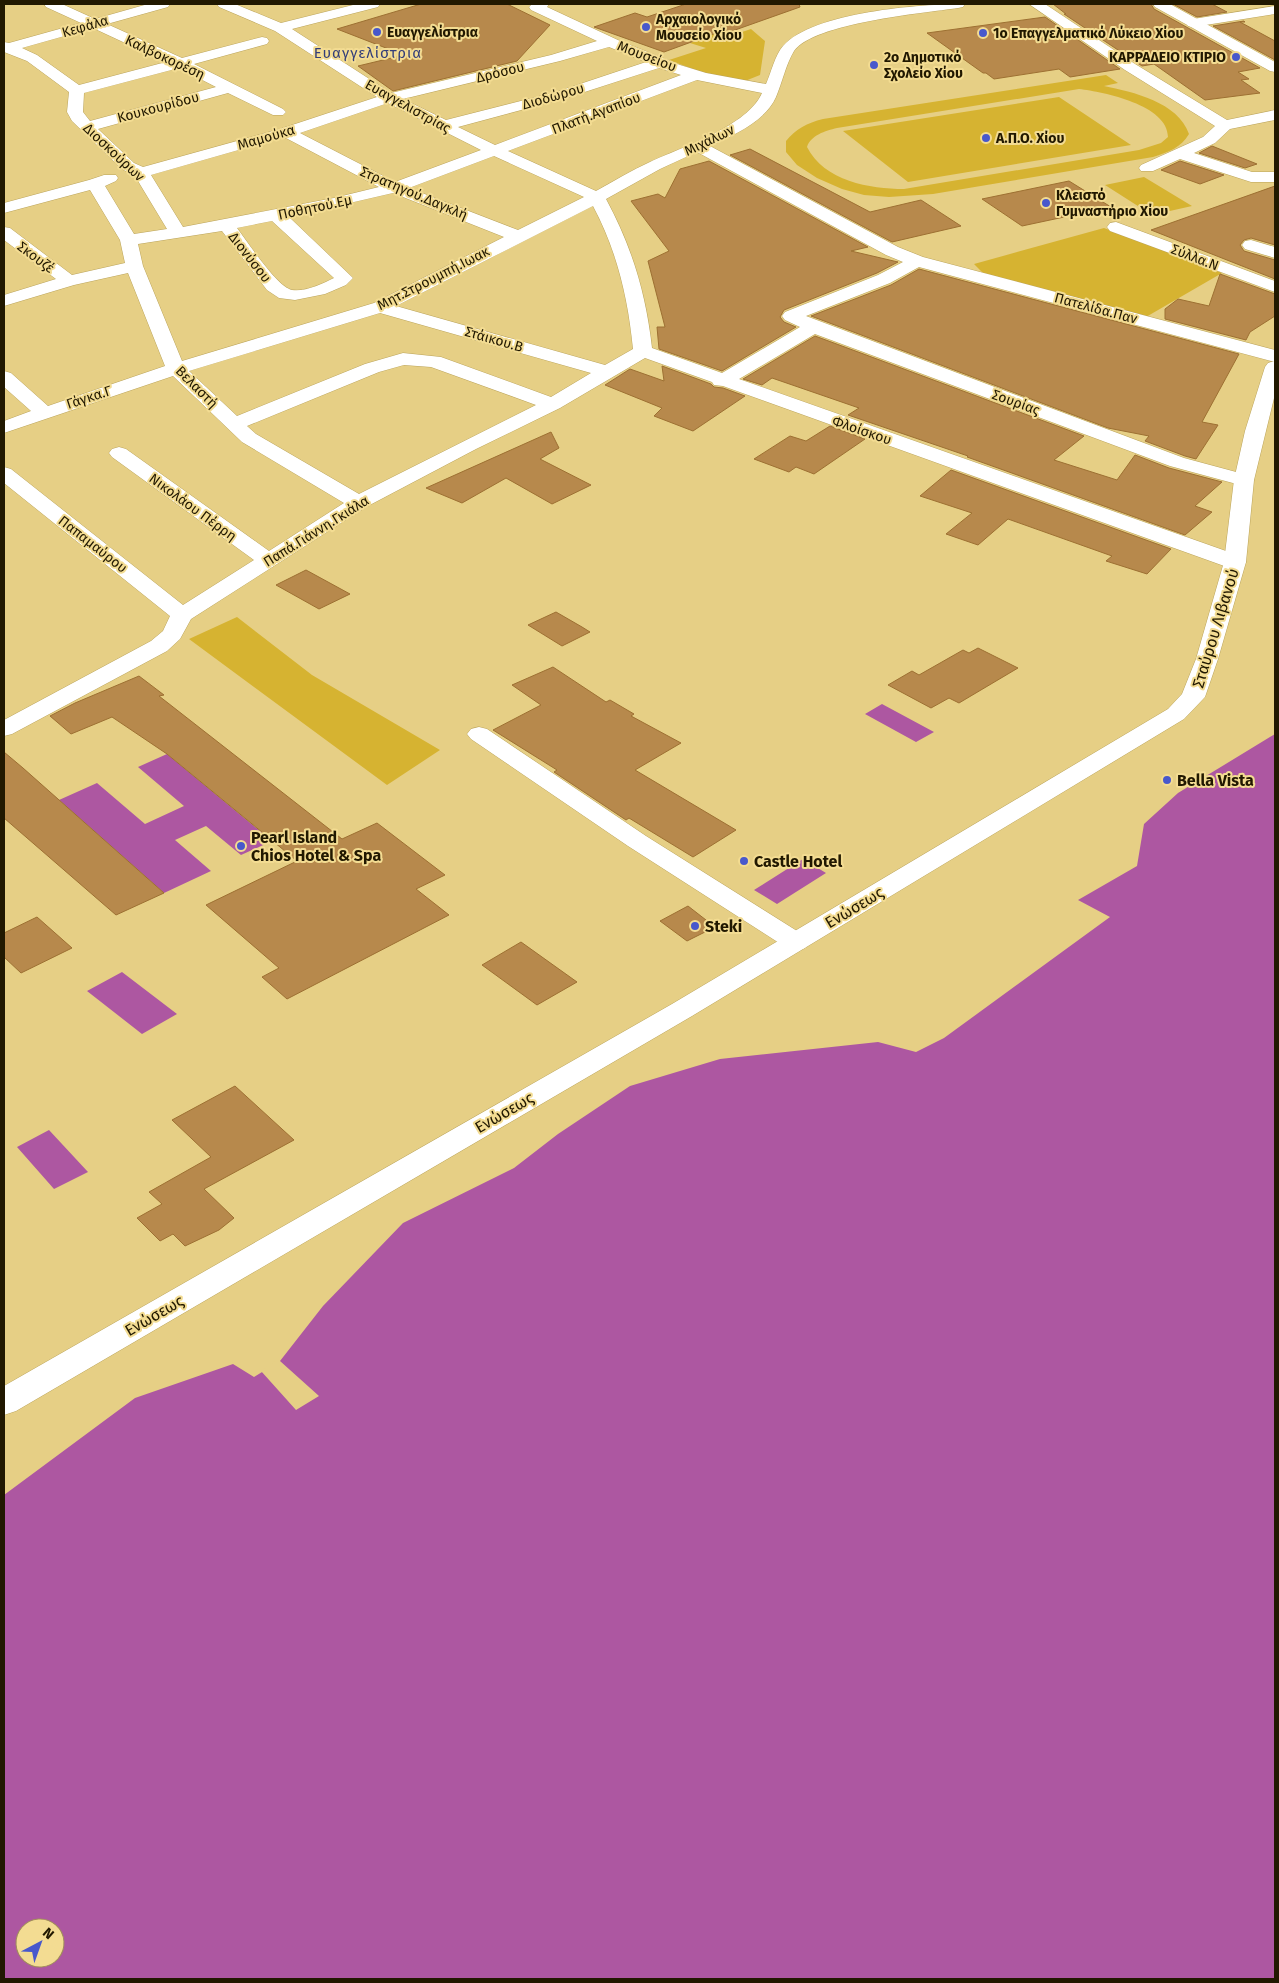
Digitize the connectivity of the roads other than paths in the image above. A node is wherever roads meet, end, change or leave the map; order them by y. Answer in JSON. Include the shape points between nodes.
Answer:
{"nodes":[{"id":1,"x":51,"y":4,"type":"edge"},
{"id":2,"x":163,"y":4,"type":"edge"},
{"id":3,"x":224,"y":4,"type":"edge"},
{"id":4,"x":368,"y":4,"type":"edge"},
{"id":5,"x":542,"y":4,"type":"edge"},
{"id":6,"x":958,"y":4,"type":"edge"},
{"id":7,"x":1036,"y":4,"type":"edge"},
{"id":8,"x":1160,"y":4,"type":"edge"},
{"id":9,"x":1275,"y":10,"type":"edge"},
{"id":10,"x":1193,"y":23,"type":"junction"},
{"id":11,"x":92,"y":24,"type":"junction"},
{"id":12,"x":280,"y":28,"type":"junction"},
{"id":13,"x":262,"y":41,"type":"dead end"},
{"id":14,"x":610,"y":42,"type":"junction"},
{"id":15,"x":8,"y":51,"type":"edge"},
{"id":16,"x":178,"y":62,"type":"junction"},
{"id":17,"x":662,"y":62,"type":"junction"},
{"id":18,"x":1275,"y":68,"type":"edge"},
{"id":19,"x":696,"y":75,"type":"junction"},
{"id":20,"x":228,"y":88,"type":"junction"},
{"id":21,"x":76,"y":90,"type":"junction"},
{"id":22,"x":771,"y":90,"type":"junction"},
{"id":23,"x":389,"y":98,"type":"junction"},
{"id":24,"x":278,"y":112,"type":"dead end"},
{"id":25,"x":1275,"y":115,"type":"edge"},
{"id":26,"x":1225,"y":125,"type":"junction"},
{"id":27,"x":442,"y":126,"type":"junction"},
{"id":28,"x":87,"y":127,"type":"junction"},
{"id":29,"x":286,"y":132,"type":"junction"},
{"id":30,"x":698,"y":146,"type":"junction"},
{"id":31,"x":495,"y":151,"type":"junction"},
{"id":32,"x":1181,"y":154,"type":"junction"},
{"id":33,"x":1147,"y":168,"type":"dead end"},
{"id":34,"x":138,"y":172,"type":"junction"},
{"id":35,"x":1275,"y":177,"type":"edge"},
{"id":36,"x":95,"y":184,"type":"junction"},
{"id":37,"x":394,"y":188,"type":"junction"},
{"id":38,"x":597,"y":197,"type":"junction"},
{"id":39,"x":4,"y":208,"type":"edge"},
{"id":40,"x":276,"y":215,"type":"junction"},
{"id":41,"x":226,"y":226,"type":"junction"},
{"id":42,"x":1116,"y":227,"type":"dead end"},
{"id":43,"x":4,"y":232,"type":"edge"},
{"id":44,"x":178,"y":233,"type":"junction"},
{"id":45,"x":517,"y":236,"type":"junction"},
{"id":46,"x":129,"y":240,"type":"junction"},
{"id":47,"x":1251,"y":245,"type":"dead end"},
{"id":48,"x":1275,"y":253,"type":"edge"},
{"id":49,"x":917,"y":261,"type":"junction"},
{"id":50,"x":134,"y":266,"type":"junction"},
{"id":51,"x":69,"y":281,"type":"junction"},
{"id":52,"x":1275,"y":287,"type":"edge"},
{"id":53,"x":4,"y":301,"type":"edge"},
{"id":54,"x":380,"y":306,"type":"junction"},
{"id":55,"x":814,"y":327,"type":"junction"},
{"id":56,"x":643,"y":351,"type":"junction"},
{"id":57,"x":1275,"y":356,"type":"edge"},
{"id":58,"x":1275,"y":368,"type":"edge"},
{"id":59,"x":176,"y":369,"type":"junction"},
{"id":60,"x":607,"y":372,"type":"junction"},
{"id":61,"x":4,"y":377,"type":"edge"},
{"id":62,"x":721,"y":381,"type":"junction"},
{"id":63,"x":553,"y":404,"type":"junction"},
{"id":64,"x":44,"y":412,"type":"junction"},
{"id":65,"x":234,"y":424,"type":"junction"},
{"id":66,"x":4,"y":427,"type":"edge"},
{"id":67,"x":119,"y":454,"type":"dead end"},
{"id":68,"x":4,"y":473,"type":"edge"},
{"id":69,"x":1244,"y":480,"type":"junction"},
{"id":70,"x":359,"y":503,"type":"junction"},
{"id":71,"x":268,"y":560,"type":"junction"},
{"id":72,"x":1235,"y":562,"type":"junction"},
{"id":73,"x":182,"y":615,"type":"junction"},
{"id":74,"x":4,"y":728,"type":"edge"},
{"id":75,"x":479,"y":734,"type":"dead end"},
{"id":76,"x":1002,"y":818,"type":"joint"},
{"id":77,"x":796,"y":942,"type":"junction"},
{"id":78,"x":4,"y":1402,"type":"edge"}],
"edges":[{"from":1,"to":11,"type":"street","name":"Καλβοκορέση"},
{"from":2,"to":11,"type":"street","name":"Κεφάλα"},
{"from":3,"to":12,"type":"street","name":"Ευαγγελιστρίας"},
{"from":4,"to":12,"type":"street"},
{"from":5,"to":14,"type":"street","name":"Μουσείου","via":[[536,7]]},
{"from":6,"to":22,"type":"street","name":"Μιχάλων","via":[[861,18],[811,33],[788,49]]},
{"from":7,"to":26,"type":"street"},
{"from":8,"to":10,"type":"street"},
{"from":9,"to":10,"type":"street"},
{"from":10,"to":18,"type":"street"},
{"from":11,"to":15,"type":"street","name":"Κεφάλα"},
{"from":11,"to":16,"type":"street","name":"Καλβοκορέση"},
{"from":12,"to":23,"type":"street","name":"Ευαγγελιστρίας"},
{"from":13,"to":16,"type":"street"},
{"from":14,"to":17,"type":"street","name":"Μουσείου"},
{"from":14,"to":23,"type":"street","name":"Δρόσου"},
{"from":15,"to":21,"type":"street","via":[[32,58]]},
{"from":16,"to":20,"type":"street","name":"Καλβοκορέση"},
{"from":16,"to":21,"type":"street"},
{"from":17,"to":19,"type":"street","name":"Μουσείου"},
{"from":17,"to":27,"type":"street","name":"Διοδώρου","via":[[561,95]]},
{"from":19,"to":22,"type":"street","name":"Μουσείου"},
{"from":19,"to":31,"type":"street","name":"Πλατή.Αγαπίου"},
{"from":20,"to":24,"type":"street","name":"Καλβοκορέση"},
{"from":20,"to":28,"type":"street","name":"Κουκουρίδου"},
{"from":21,"to":28,"type":"street","name":"Διοσκούρων","via":[[75,112]]},
{"from":22,"to":30,"type":"street","name":"Μιχάλων","via":[[767,100],[744,122]]},
{"from":23,"to":27,"type":"street","name":"Ευαγγελιστρίας"},
{"from":23,"to":29,"type":"street","name":"Μαμούκα"},
{"from":25,"to":26,"type":"street"},
{"from":26,"to":32,"type":"street","via":[[1210,140]]},
{"from":27,"to":31,"type":"street","name":"Ευαγγελιστρίας"},
{"from":28,"to":34,"type":"street","name":"Διοσκούρων"},
{"from":29,"to":34,"type":"street","name":"Μαμούκα"},
{"from":29,"to":37,"type":"street","name":"Στρατηγού.Δαγκλή"},
{"from":30,"to":38,"type":"street","name":"Μιχάλων"},
{"from":30,"to":49,"type":"street","name":"Πατελίδα.Παν","via":[[884,247]]},
{"from":31,"to":37,"type":"street","name":"Ποθητού.Εμ"},
{"from":31,"to":38,"type":"street","name":"Ευαγγελιστρίας"},
{"from":32,"to":33,"type":"street"},
{"from":32,"to":35,"type":"street","via":[[1251,177]]},
{"from":34,"to":36,"type":"street","name":"Μαμούκα"},
{"from":34,"to":44,"type":"street","name":"Διοσκούρων"},
{"from":36,"to":39,"type":"street","name":"Μαμούκα"},
{"from":36,"to":46,"type":"street","name":"Βελαστή"},
{"from":37,"to":40,"type":"street","name":"Ποθητού.Εμ"},
{"from":37,"to":45,"type":"street","name":"Στρατηγού.Δαγκλή"},
{"from":38,"to":45,"type":"street","name":"Μητ.Στρουμπή.Ιωακ"},
{"from":38,"to":56,"type":"street","via":[[616,230],[632,276]]},
{"from":40,"to":41,"type":"street","name":"Ποθητού.Εμ"},
{"from":40,"to":41,"type":"street","name":"Διονύσου","via":[[344,278],[336,284],[296,295],[281,292],[272,286]]},
{"from":41,"to":44,"type":"street","name":"Ποθητού.Εμ"},
{"from":42,"to":52,"type":"street","name":"Σύλλα.Ν"},
{"from":43,"to":51,"type":"street","name":"Σκουζέ"},
{"from":44,"to":46,"type":"street","name":"Ποθητού.Εμ"},
{"from":45,"to":54,"type":"street","name":"Μητ.Στρουμπή.Ιωακ"},
{"from":46,"to":50,"type":"street","name":"Βελαστή"},
{"from":47,"to":48,"type":"street"},
{"from":49,"to":55,"type":"street","name":"Σουρίας","via":[[884,279],[791,316]]},
{"from":49,"to":57,"type":"street","name":"Πατελίδα.Παν"},
{"from":50,"to":51,"type":"street"},
{"from":50,"to":59,"type":"street","name":"Βελαστή"},
{"from":51,"to":53,"type":"street"},
{"from":54,"to":59,"type":"street","name":"Μητ.Στρουμπή.Ιωακ"},
{"from":54,"to":60,"type":"street","name":"Στάικου.Β"},
{"from":55,"to":62,"type":"street"},
{"from":55,"to":69,"type":"street","name":"Σουρίας","via":[[1177,462]]},
{"from":56,"to":60,"type":"street","name":"Παπά.Γιάννη.Γκιάλα"},
{"from":56,"to":62,"type":"street","name":"Φλοίσκου"},
{"from":58,"to":69,"type":"street","name":"Σταύρου Λιβανού"},
{"from":59,"to":64,"type":"street","name":"Γάγκα.Γ"},
{"from":59,"to":65,"type":"street","name":"Βελαστή"},
{"from":60,"to":63,"type":"street","name":"Παπά.Γιάννη.Γκιάλα"},
{"from":61,"to":64,"type":"street"},
{"from":62,"to":72,"type":"street","name":"Φλοίσκου"},
{"from":63,"to":65,"type":"street","via":[[434,361],[403,359],[372,368]]},
{"from":63,"to":70,"type":"street","name":"Παπά.Γιάννη.Γκιάλα"},
{"from":64,"to":66,"type":"street","name":"Γάγκα.Γ"},
{"from":65,"to":70,"type":"street","name":"Βελαστή","via":[[250,438]]},
{"from":67,"to":71,"type":"street","name":"Νικολάου Πέρρη"},
{"from":68,"to":73,"type":"street","name":"Παπαμαύρου"},
{"from":69,"to":72,"type":"street","name":"Σταύρου Λιβανού"},
{"from":70,"to":71,"type":"street","name":"Παπά.Γιάννη.Γκιάλα"},
{"from":71,"to":73,"type":"street","name":"Παπά.Γιάννη.Γκιάλα"},
{"from":72,"to":76,"type":"street","name":"Σταύρου Λιβανού","via":[[1193,697],[1176,714]]},
{"from":73,"to":74,"type":"street","name":"Παπά.Γιάννη.Γκιάλα","via":[[172,634],[159,646]]},
{"from":75,"to":77,"type":"street","via":[[637,842]]},
{"from":76,"to":77,"type":"street","name":"Ενώσεως"},
{"from":77,"to":78,"type":"street","name":"Ενώσεως"}]}
